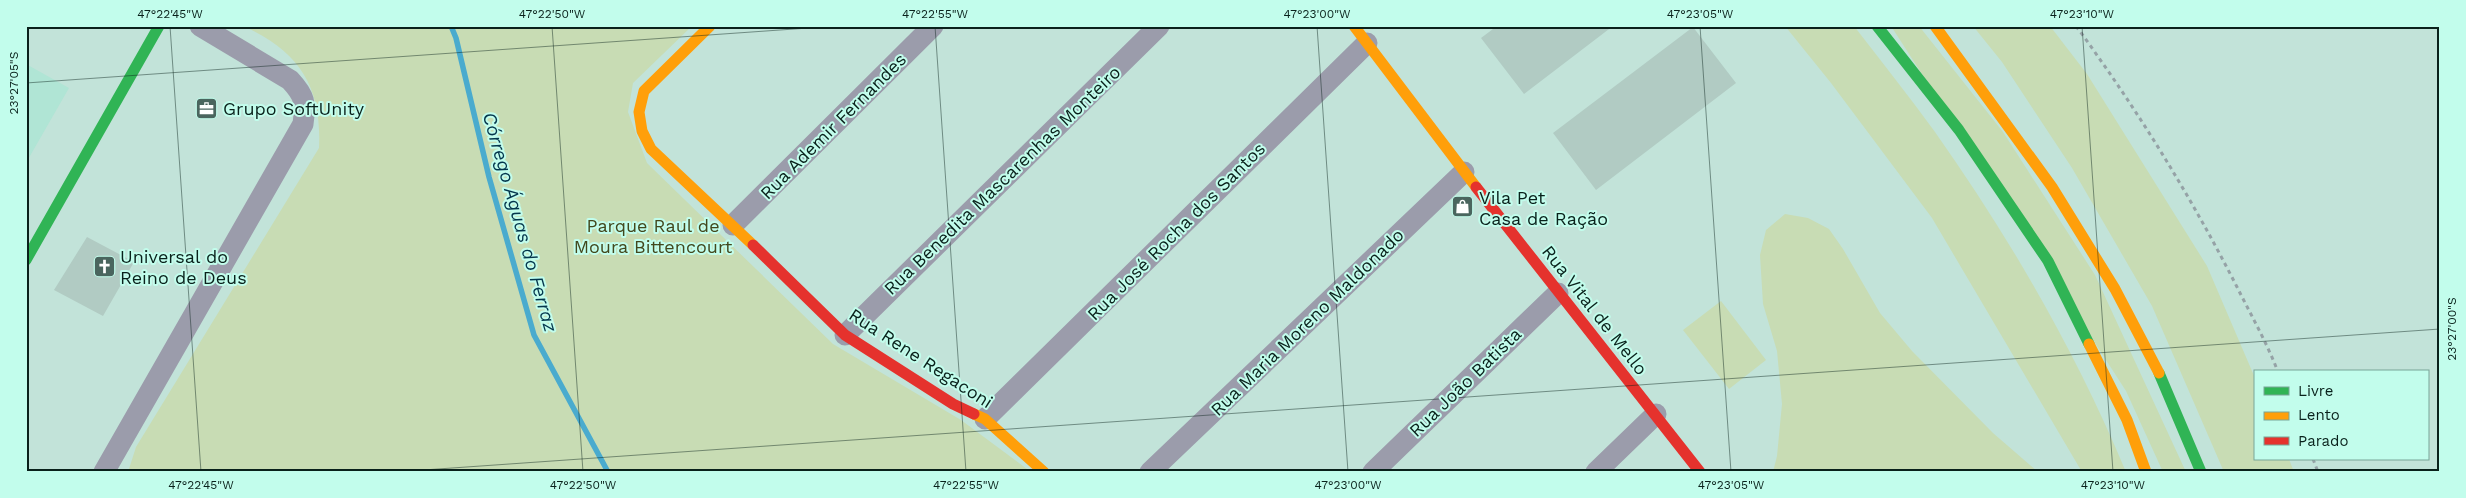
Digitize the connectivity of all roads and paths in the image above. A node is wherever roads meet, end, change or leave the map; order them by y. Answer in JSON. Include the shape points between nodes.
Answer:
{"nodes":[{"id":1,"x":159,"y":26,"type":"edge"},
{"id":2,"x":200,"y":26,"type":"edge"},
{"id":3,"x":710,"y":26,"type":"edge"},
{"id":4,"x":933,"y":26,"type":"edge"},
{"id":5,"x":1159,"y":26,"type":"edge"},
{"id":6,"x":1877,"y":26,"type":"edge"},
{"id":7,"x":1935,"y":26,"type":"edge"},
{"id":8,"x":2076,"y":26,"type":"edge"},
{"id":9,"x":1361,"y":35,"type":"edge"},
{"id":10,"x":1464,"y":172,"type":"junction"},
{"id":11,"x":733,"y":225,"type":"junction"},
{"id":12,"x":26,"y":260,"type":"edge"},
{"id":13,"x":1558,"y":293,"type":"junction"},
{"id":14,"x":845,"y":335,"type":"junction"},
{"id":15,"x":2277,"y":370,"type":"edge"},
{"id":16,"x":1656,"y":414,"type":"junction"},
{"id":17,"x":984,"y":419,"type":"junction"},
{"id":18,"x":2313,"y":460,"type":"edge"},
{"id":19,"x":104,"y":472,"type":"edge"},
{"id":20,"x":1044,"y":472,"type":"edge"},
{"id":21,"x":1150,"y":472,"type":"edge"},
{"id":22,"x":1373,"y":472,"type":"edge"},
{"id":23,"x":1596,"y":472,"type":"edge"},
{"id":24,"x":1700,"y":472,"type":"edge"},
{"id":25,"x":2146,"y":472,"type":"edge"},
{"id":26,"x":2201,"y":472,"type":"edge"},
{"id":27,"x":2318,"y":472,"type":"edge"}],
"edges":[{"from":1,"to":12,"type":"main road"},
{"from":2,"to":19,"type":"street","via":[[290,80],[301,92],[305,106],[303,124]]},
{"from":3,"to":11,"type":"main road","name":"Rua Rene Regaconi","via":[[644,91],[640,122],[651,149]]},
{"from":4,"to":11,"type":"street","name":"Rua Ademir Fernandes"},
{"from":5,"to":14,"type":"street","name":"Rua Benedita Mascarenhas Monteiro"},
{"from":6,"to":25,"type":"main road","via":[[1958,130],[2048,261],[2127,420]]},
{"from":7,"to":26,"type":"main road","via":[[2052,187],[2115,289],[2168,390]]},
{"from":8,"to":15,"type":"path","via":[[2154,139],[2215,244]]},
{"from":9,"to":10,"type":"main road","name":"Rua Vital de Mello"},
{"from":9,"to":17,"type":"street","name":"Rua José Rocha dos Santos"},
{"from":10,"to":13,"type":"main road","name":"Rua Vital de Mello"},
{"from":10,"to":21,"type":"street","name":"Rua Maria Moreno Maldonado"},
{"from":11,"to":14,"type":"main road","name":"Rua Rene Regaconi"},
{"from":13,"to":16,"type":"main road","name":"Rua Vital de Mello"},
{"from":13,"to":22,"type":"street","name":"Rua João Batista"},
{"from":14,"to":17,"type":"main road","name":"Rua Rene Regaconi","via":[[953,404]]},
{"from":16,"to":23,"type":"street"},
{"from":16,"to":24,"type":"main road","name":"Rua Vital de Mello"},
{"from":17,"to":20,"type":"main road","name":"Rua Rene Regaconi"},
{"from":18,"to":27,"type":"path"}]}
